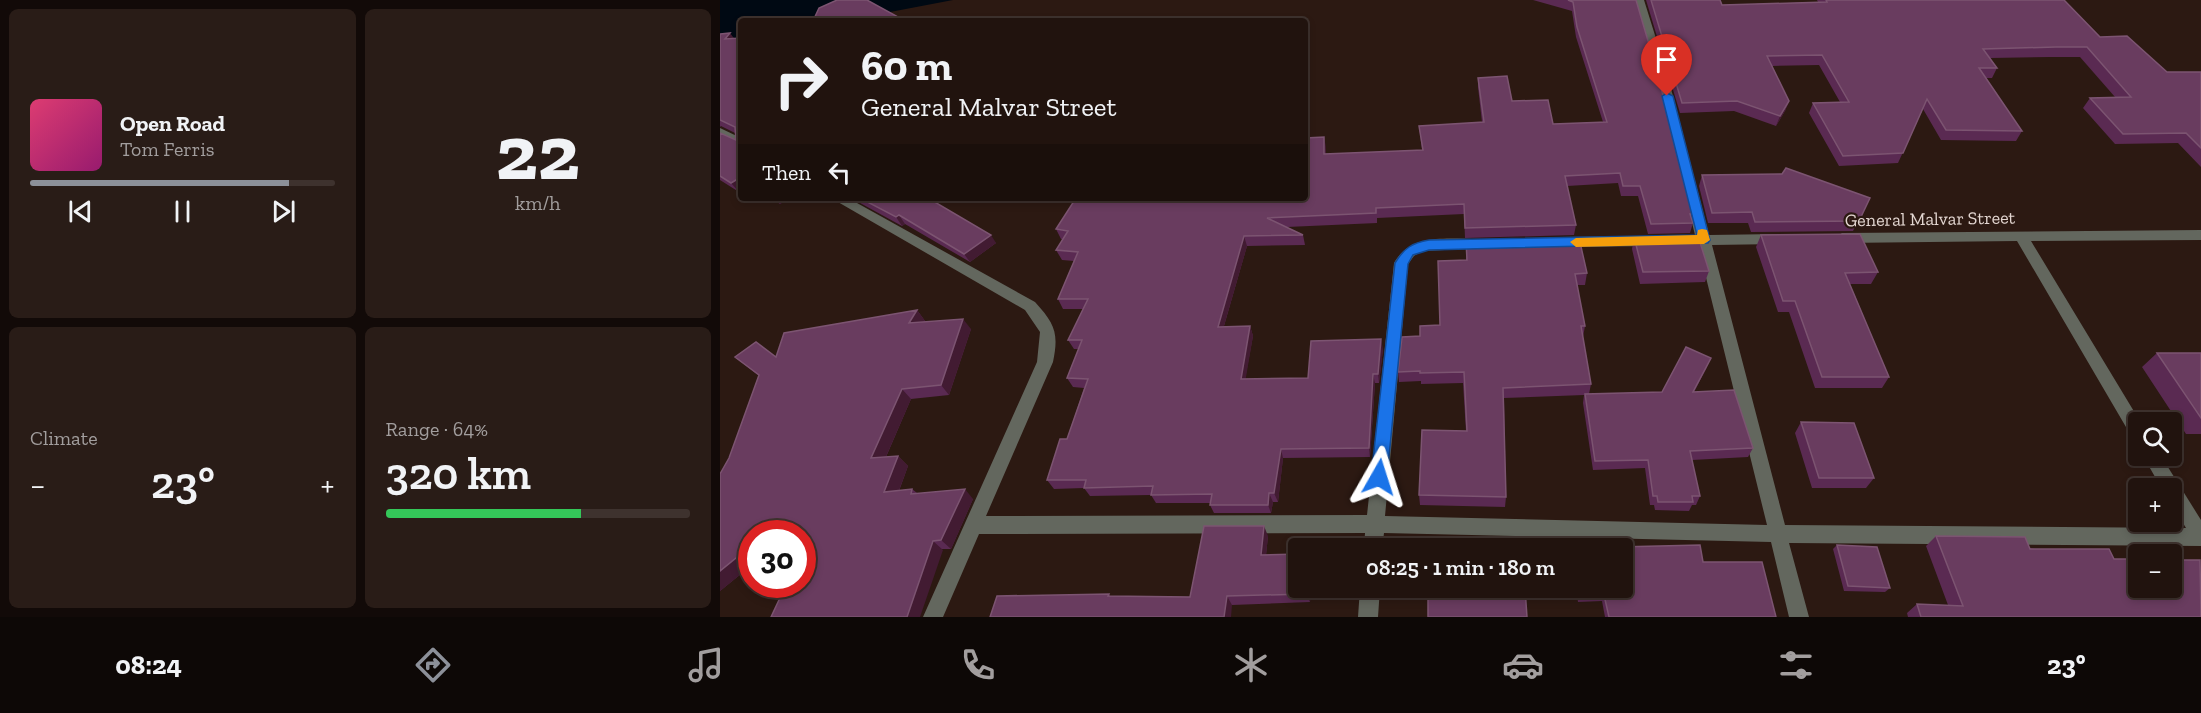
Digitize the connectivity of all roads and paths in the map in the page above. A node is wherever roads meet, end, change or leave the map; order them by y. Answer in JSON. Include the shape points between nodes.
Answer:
{"nodes":[{"id":1,"x":1639,"y":0,"type":"edge"},
{"id":2,"x":720,"y":132,"type":"edge"},
{"id":3,"x":738,"y":141,"type":"edge"},
{"id":4,"x":842,"y":201,"type":"edge"},
{"id":5,"x":2201,"y":235,"type":"edge"},
{"id":6,"x":2021,"y":236,"type":"junction"},
{"id":7,"x":1833,"y":238,"type":"edge"},
{"id":8,"x":1798,"y":239,"type":"edge"},
{"id":9,"x":1704,"y":240,"type":"junction"},
{"id":10,"x":1549,"y":243,"type":"edge"},
{"id":11,"x":1501,"y":244,"type":"edge"},
{"id":12,"x":2128,"y":416,"type":"edge"},
{"id":13,"x":2158,"y":466,"type":"edge"},
{"id":14,"x":1374,"y":524,"type":"junction"},
{"id":15,"x":972,"y":525,"type":"junction"},
{"id":16,"x":1780,"y":534,"type":"junction"},
{"id":17,"x":2201,"y":537,"type":"edge"},
{"id":18,"x":1373,"y":538,"type":"edge"},
{"id":19,"x":1369,"y":598,"type":"edge"},
{"id":20,"x":933,"y":617,"type":"edge"},
{"id":21,"x":1368,"y":617,"type":"edge"},
{"id":22,"x":1799,"y":617,"type":"edge"}],
"edges":[{"from":1,"to":9,"type":"street"},
{"from":2,"to":3,"type":"street"},
{"from":4,"to":15,"type":"street","via":[[1030,306],[1051,337],[1045,362]]},
{"from":5,"to":6,"type":"street","name":"General Malvar Street"},
{"from":6,"to":7,"type":"street","name":"General Malvar Street"},
{"from":6,"to":12,"type":"street"},
{"from":8,"to":9,"type":"street"},
{"from":9,"to":10,"type":"street"},
{"from":9,"to":16,"type":"street"},
{"from":11,"to":14,"type":"street","via":[[1420,246],[1401,263]]},
{"from":13,"to":17,"type":"street"},
{"from":14,"to":15,"type":"street"},
{"from":14,"to":16,"type":"street"},
{"from":14,"to":18,"type":"street"},
{"from":15,"to":20,"type":"street"},
{"from":16,"to":17,"type":"street"},
{"from":16,"to":22,"type":"street"},
{"from":19,"to":21,"type":"street"}]}
